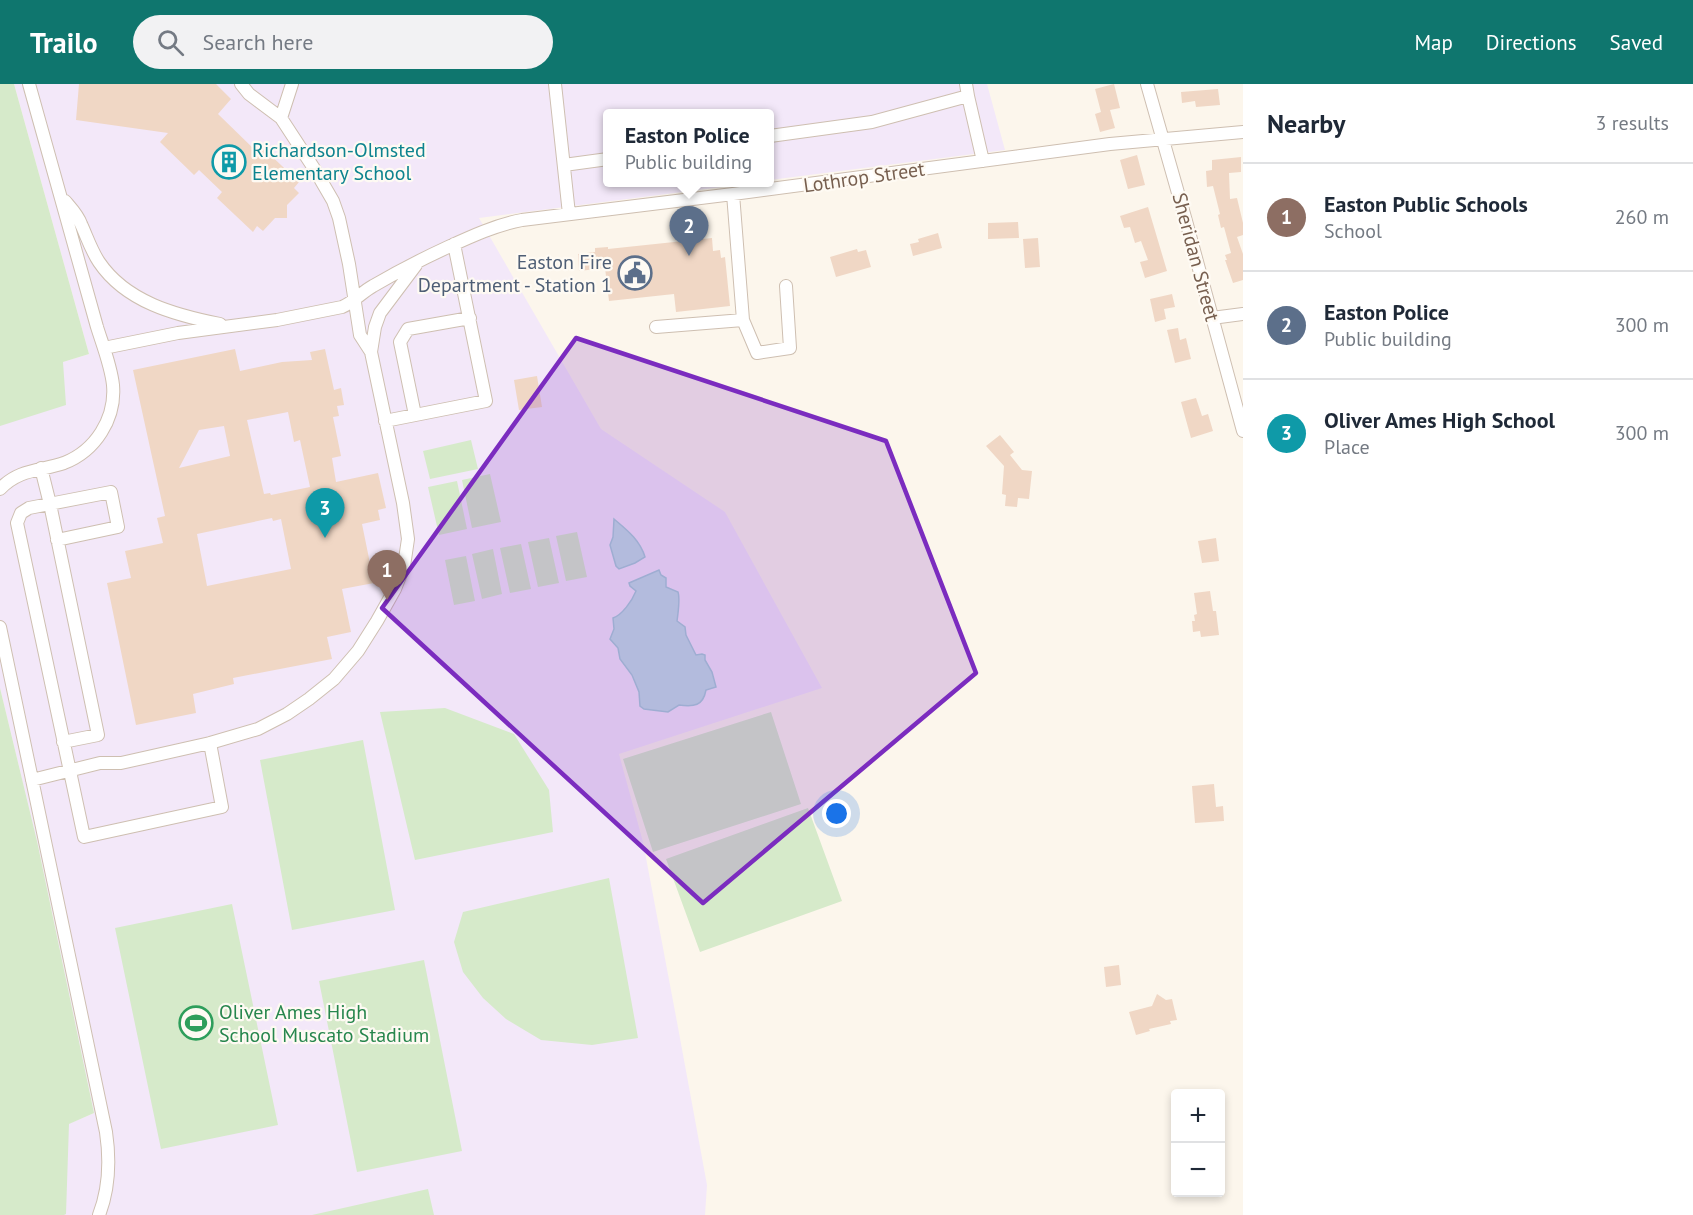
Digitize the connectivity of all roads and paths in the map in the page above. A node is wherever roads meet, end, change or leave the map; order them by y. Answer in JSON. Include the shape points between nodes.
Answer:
{"nodes":[{"id":1,"x":29,"y":84,"type":"edge"},
{"id":2,"x":241,"y":84,"type":"edge"},
{"id":3,"x":292,"y":84,"type":"edge"},
{"id":4,"x":555,"y":84,"type":"edge"},
{"id":5,"x":1147,"y":84,"type":"edge"},
{"id":6,"x":967,"y":90,"type":"edge"},
{"id":7,"x":281,"y":118,"type":"junction"},
{"id":8,"x":1243,"y":132,"type":"edge"},
{"id":9,"x":774,"y":135,"type":"edge"},
{"id":10,"x":1163,"y":140,"type":"junction"},
{"id":11,"x":603,"y":160,"type":"edge"},
{"id":12,"x":983,"y":161,"type":"junction"},
{"id":13,"x":564,"y":165,"type":"junction"},
{"id":14,"x":60,"y":193,"type":"junction"},
{"id":15,"x":733,"y":194,"type":"junction"},
{"id":16,"x":569,"y":214,"type":"junction"},
{"id":17,"x":454,"y":244,"type":"junction"},
{"id":18,"x":418,"y":262,"type":"junction"},
{"id":19,"x":786,"y":286,"type":"dead end"},
{"id":20,"x":355,"y":299,"type":"junction"},
{"id":21,"x":1243,"y":314,"type":"edge"},
{"id":22,"x":470,"y":318,"type":"junction"},
{"id":23,"x":1212,"y":318,"type":"junction"},
{"id":24,"x":743,"y":320,"type":"junction"},
{"id":25,"x":230,"y":326,"type":"junction"},
{"id":26,"x":656,"y":327,"type":"dead end"},
{"id":27,"x":104,"y":348,"type":"junction"},
{"id":28,"x":371,"y":352,"type":"junction"},
{"id":29,"x":415,"y":415,"type":"junction"},
{"id":30,"x":386,"y":421,"type":"junction"},
{"id":31,"x":1243,"y":431,"type":"edge"},
{"id":32,"x":41,"y":468,"type":"junction"},
{"id":33,"x":0,"y":489,"type":"edge"},
{"id":34,"x":50,"y":504,"type":"junction"},
{"id":35,"x":57,"y":540,"type":"junction"},
{"id":36,"x":0,"y":627,"type":"edge"},
{"id":37,"x":63,"y":742,"type":"junction"},
{"id":38,"x":210,"y":743,"type":"junction"},
{"id":39,"x":69,"y":772,"type":"junction"},
{"id":40,"x":32,"y":780,"type":"junction"},
{"id":41,"x":99,"y":1215,"type":"edge"}],
"edges":[{"from":1,"to":14,"type":"street"},
{"from":2,"to":7,"type":"street"},
{"from":3,"to":7,"type":"street"},
{"from":4,"to":13,"type":"street"},
{"from":5,"to":10,"type":"street","name":"Sheridan Street"},
{"from":6,"to":9,"type":"street","via":[[872,122]]},
{"from":6,"to":12,"type":"street"},
{"from":7,"to":20,"type":"street","via":[[336,206]]},
{"from":8,"to":10,"type":"street","name":"Lothrop Street"},
{"from":10,"to":12,"type":"street","name":"Lothrop Street"},
{"from":10,"to":23,"type":"street","name":"Sheridan Street"},
{"from":11,"to":13,"type":"street"},
{"from":12,"to":15,"type":"street","name":"Lothrop Street"},
{"from":13,"to":16,"type":"street"},
{"from":14,"to":25,"type":"street","via":[[80,221],[99,263],[120,285],[172,312]]},
{"from":14,"to":27,"type":"street"},
{"from":15,"to":16,"type":"street","name":"Lothrop Street"},
{"from":15,"to":24,"type":"street"},
{"from":16,"to":17,"type":"street","name":"Lothrop Street","via":[[522,220]]},
{"from":17,"to":18,"type":"street","name":"Lothrop Street"},
{"from":17,"to":22,"type":"street"},
{"from":18,"to":20,"type":"street","name":"Lothrop Street"},
{"from":18,"to":28,"type":"street","via":[[380,313]]},
{"from":19,"to":24,"type":"street","via":[[790,348],[757,353]]},
{"from":20,"to":25,"type":"street","name":"Lothrop Street","via":[[326,311]]},
{"from":20,"to":28,"type":"street","via":[[360,335]]},
{"from":21,"to":23,"type":"street"},
{"from":22,"to":29,"type":"street","via":[[408,329],[400,342]]},
{"from":22,"to":29,"type":"street","via":[[486,401]]},
{"from":23,"to":31,"type":"street","name":"Sheridan Street"},
{"from":24,"to":26,"type":"street"},
{"from":25,"to":27,"type":"street","name":"Lothrop Street"},
{"from":27,"to":32,"type":"street","via":[[113,397],[104,427],[84,452]]},
{"from":28,"to":30,"type":"street"},
{"from":29,"to":30,"type":"street"},
{"from":30,"to":38,"type":"street","via":[[408,539],[404,566],[390,600],[358,651],[322,690],[272,722]]},
{"from":32,"to":33,"type":"street","via":[[18,474]]},
{"from":32,"to":34,"type":"street"},
{"from":34,"to":35,"type":"street"},
{"from":34,"to":35,"type":"street","via":[[111,492],[118,527]]},
{"from":34,"to":37,"type":"street","via":[[26,510],[19,516],[18,526]]},
{"from":35,"to":37,"type":"street","via":[[98,735]]},
{"from":36,"to":40,"type":"street"},
{"from":37,"to":39,"type":"street"},
{"from":38,"to":39,"type":"street"},
{"from":38,"to":39,"type":"street","via":[[222,807],[84,837]]},
{"from":39,"to":40,"type":"street"},
{"from":40,"to":41,"type":"street","via":[[107,1140],[106,1186]]}]}
